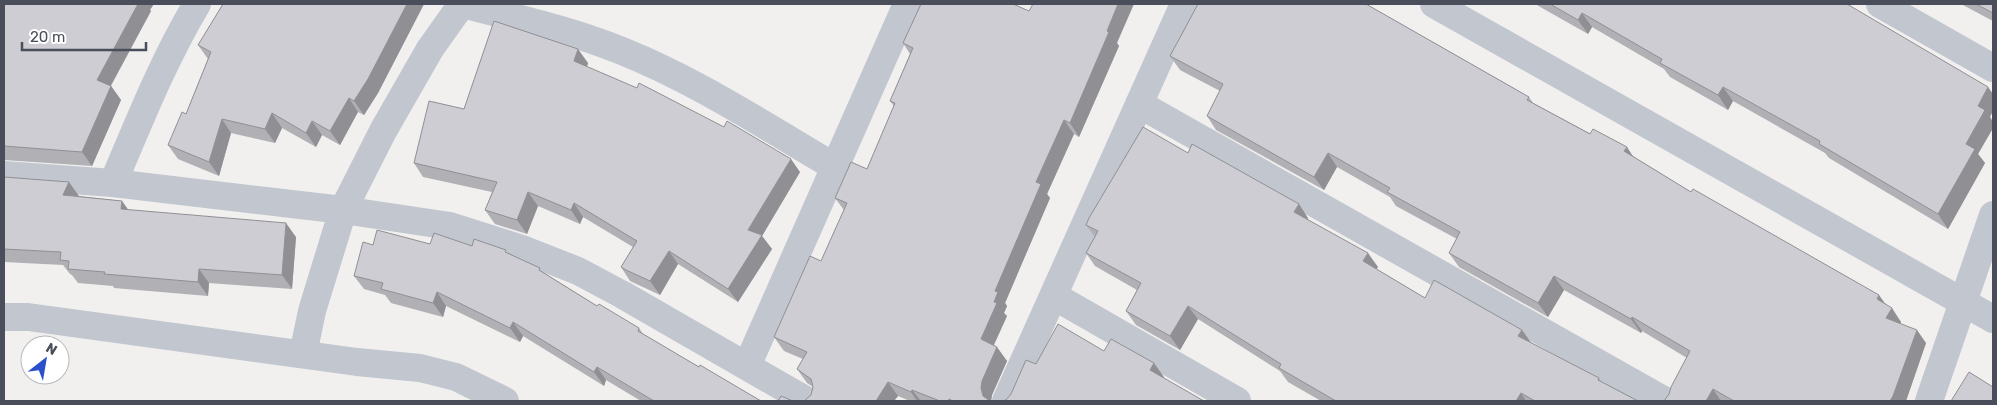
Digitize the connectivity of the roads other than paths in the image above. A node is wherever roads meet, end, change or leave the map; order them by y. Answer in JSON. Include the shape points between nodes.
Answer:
{"nodes":[{"id":1,"x":197,"y":4,"type":"edge"},
{"id":2,"x":462,"y":4,"type":"edge"},
{"id":3,"x":907,"y":4,"type":"edge"},
{"id":4,"x":1184,"y":4,"type":"edge"},
{"id":5,"x":1434,"y":4,"type":"edge"},
{"id":6,"x":1880,"y":4,"type":"edge"},
{"id":7,"x":1993,"y":68,"type":"edge"},
{"id":8,"x":1139,"y":104,"type":"junction"},
{"id":9,"x":835,"y":167,"type":"junction"},
{"id":10,"x":4,"y":175,"type":"edge"},
{"id":11,"x":113,"y":183,"type":"junction"},
{"id":12,"x":343,"y":210,"type":"junction"},
{"id":13,"x":1993,"y":215,"type":"edge"},
{"id":14,"x":1054,"y":296,"type":"junction"},
{"id":15,"x":1963,"y":302,"type":"junction"},
{"id":16,"x":4,"y":317,"type":"edge"},
{"id":17,"x":1993,"y":320,"type":"edge"},
{"id":18,"x":303,"y":354,"type":"junction"},
{"id":19,"x":747,"y":366,"type":"junction"},
{"id":20,"x":506,"y":401,"type":"edge"},
{"id":21,"x":807,"y":401,"type":"edge"},
{"id":22,"x":1006,"y":401,"type":"edge"},
{"id":23,"x":1237,"y":401,"type":"edge"},
{"id":24,"x":1665,"y":401,"type":"edge"},
{"id":25,"x":1929,"y":401,"type":"edge"}],
"edges":[{"from":1,"to":11,"type":"street","via":[[154,86]]},
{"from":2,"to":9,"type":"street","via":[[566,30],[622,51],[697,86]]},
{"from":2,"to":12,"type":"street","via":[[430,49]]},
{"from":3,"to":9,"type":"street"},
{"from":4,"to":8,"type":"street"},
{"from":5,"to":15,"type":"street"},
{"from":6,"to":7,"type":"street"},
{"from":8,"to":14,"type":"street"},
{"from":8,"to":24,"type":"street"},
{"from":9,"to":19,"type":"street"},
{"from":10,"to":11,"type":"street"},
{"from":11,"to":12,"type":"street"},
{"from":12,"to":18,"type":"street","via":[[312,311]]},
{"from":12,"to":19,"type":"street","via":[[450,226],[522,249],[578,271]]},
{"from":13,"to":15,"type":"street"},
{"from":14,"to":22,"type":"street"},
{"from":14,"to":23,"type":"street"},
{"from":15,"to":17,"type":"street"},
{"from":15,"to":25,"type":"street"},
{"from":16,"to":18,"type":"street","via":[[28,317]]},
{"from":18,"to":20,"type":"street","via":[[420,368],[456,377]]},
{"from":19,"to":21,"type":"street"}]}
